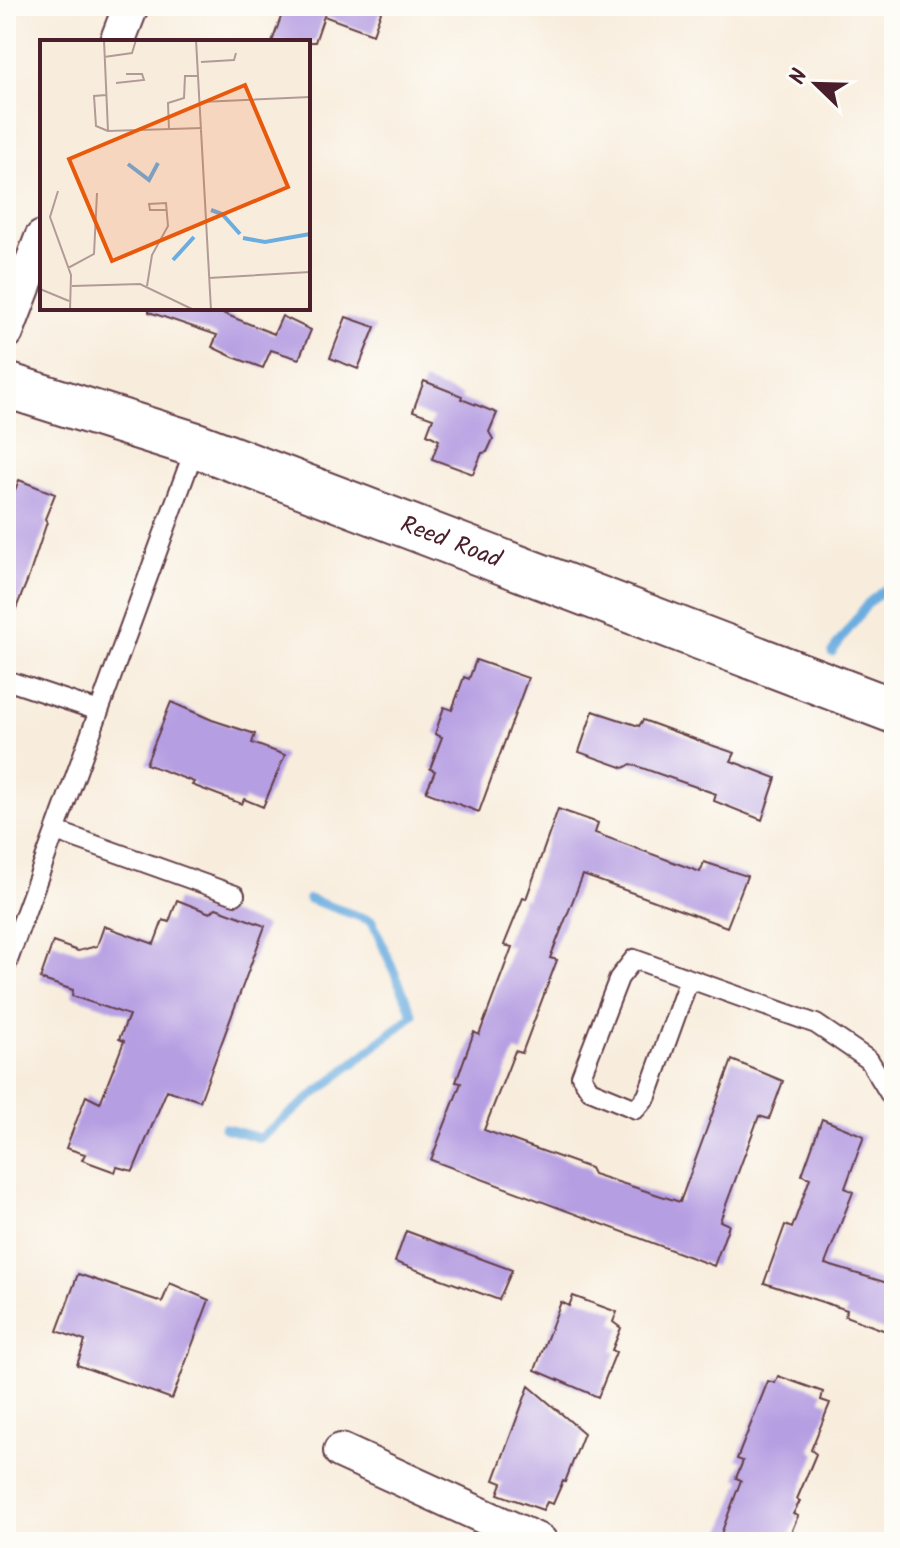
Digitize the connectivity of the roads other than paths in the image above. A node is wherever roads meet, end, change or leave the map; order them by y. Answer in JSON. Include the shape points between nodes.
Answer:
{"nodes":[{"id":1,"x":131,"y":6,"type":"edge"},
{"id":2,"x":118,"y":40,"type":"edge"},
{"id":3,"x":40,"y":243,"type":"edge"},
{"id":4,"x":6,"y":332,"type":"edge"},
{"id":5,"x":6,"y":385,"type":"edge"},
{"id":6,"x":196,"y":445,"type":"junction"},
{"id":7,"x":6,"y":680,"type":"edge"},
{"id":8,"x":99,"y":711,"type":"junction"},
{"id":9,"x":894,"y":711,"type":"edge"},
{"id":10,"x":56,"y":831,"type":"junction"},
{"id":11,"x":235,"y":895,"type":"dead end"},
{"id":12,"x":6,"y":966,"type":"edge"},
{"id":13,"x":689,"y":979,"type":"junction"},
{"id":14,"x":894,"y":1101,"type":"edge"},
{"id":15,"x":341,"y":1451,"type":"dead end"},
{"id":16,"x":540,"y":1542,"type":"edge"}],
"edges":[{"from":1,"to":2,"type":"street"},
{"from":3,"to":4,"type":"street"},
{"from":5,"to":6,"type":"main road","name":"Reed Road"},
{"from":6,"to":8,"type":"lane"},
{"from":6,"to":9,"type":"main road","name":"Reed Road"},
{"from":7,"to":8,"type":"lane"},
{"from":8,"to":10,"type":"lane"},
{"from":10,"to":11,"type":"lane"},
{"from":10,"to":12,"type":"lane"},
{"from":13,"to":13,"type":"lane","via":[[634,959],[619,978],[581,1076],[590,1090],[636,1109],[647,1096]]},
{"from":13,"to":14,"type":"lane","via":[[816,1024],[869,1060]]},
{"from":15,"to":16,"type":"street"}]}
